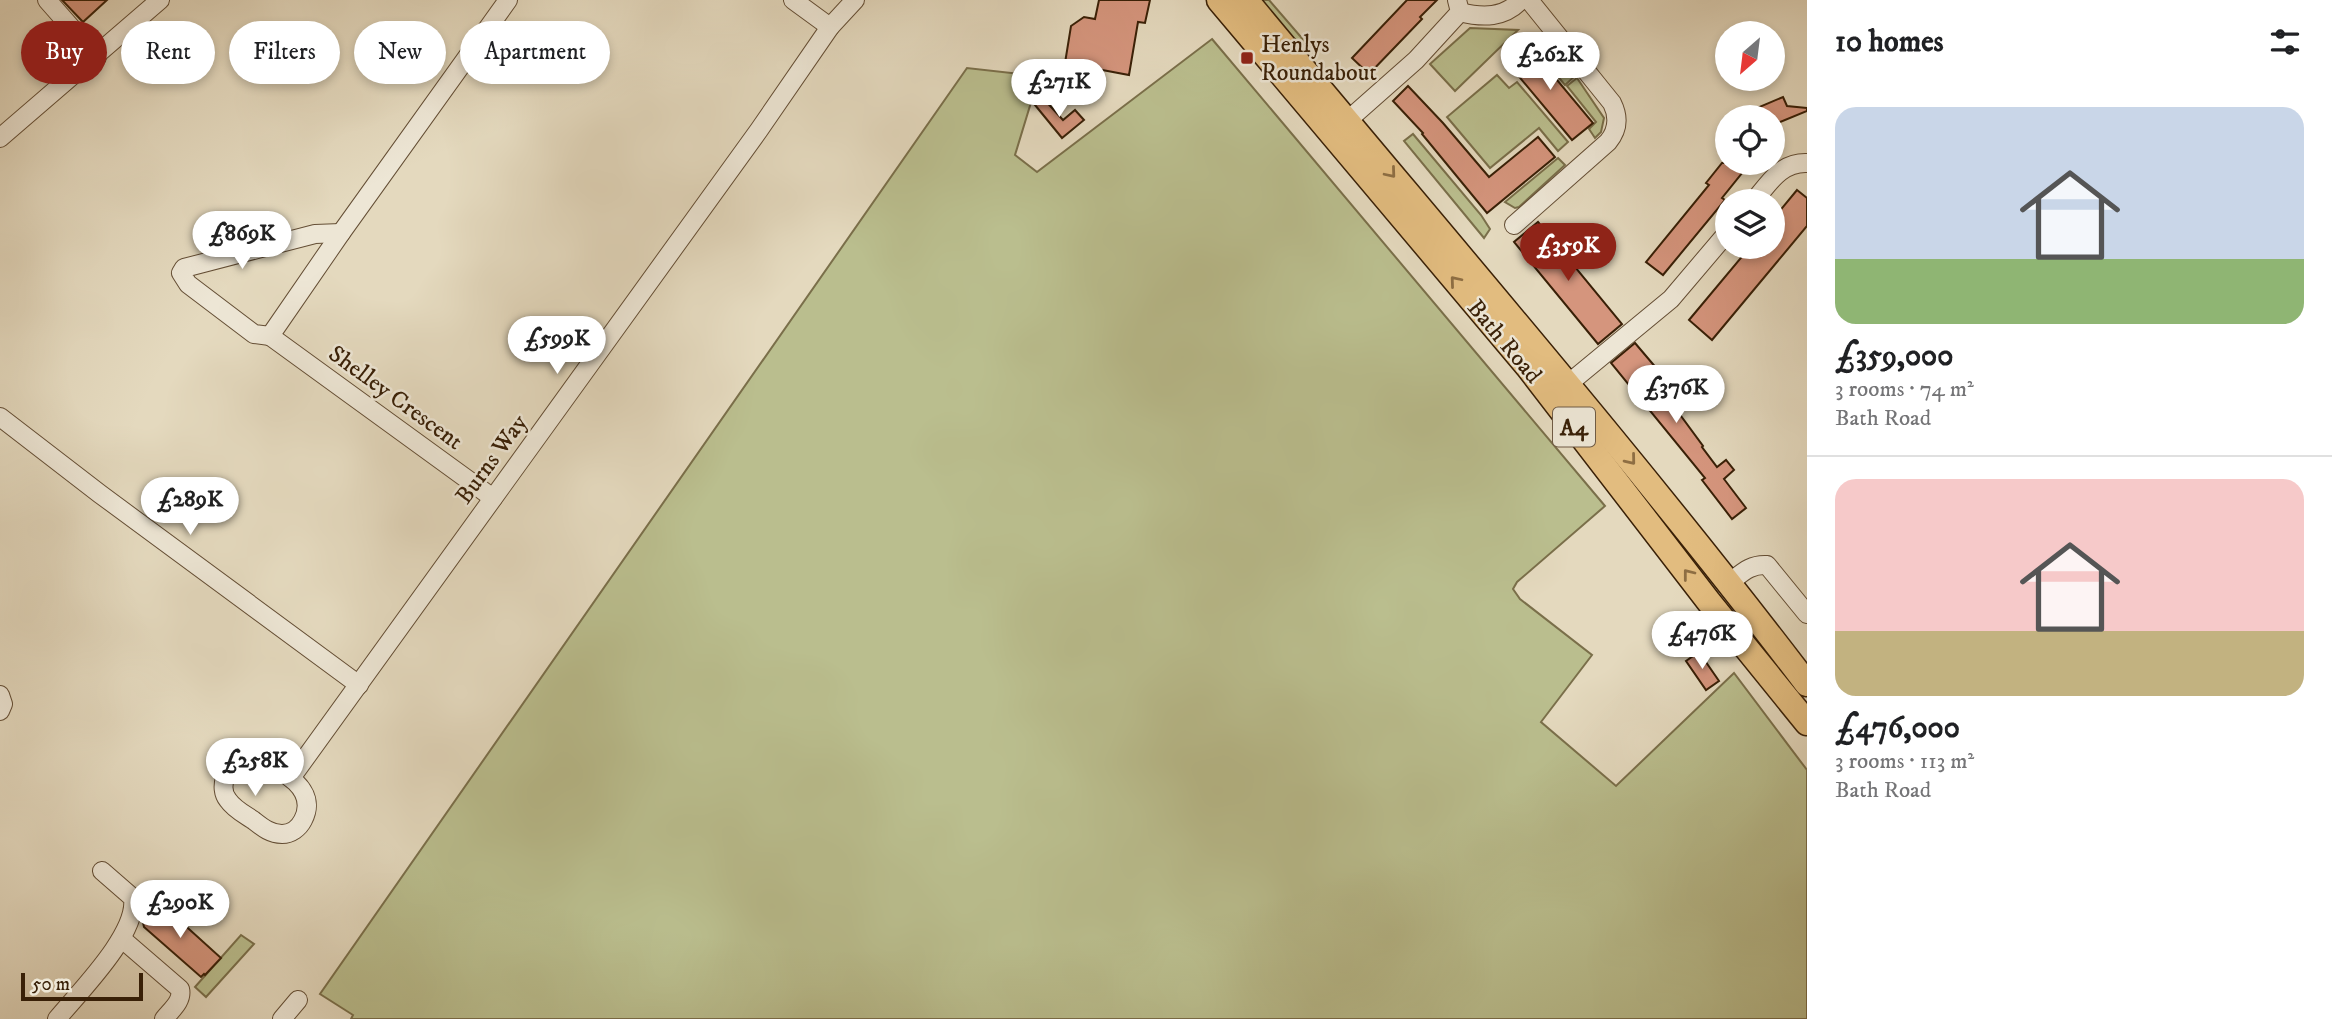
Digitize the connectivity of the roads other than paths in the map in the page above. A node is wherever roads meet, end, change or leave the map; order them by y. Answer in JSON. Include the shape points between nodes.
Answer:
{"nodes":[{"id":1,"x":47,"y":0,"type":"edge"},
{"id":2,"x":160,"y":0,"type":"edge"},
{"id":3,"x":508,"y":0,"type":"edge"},
{"id":4,"x":793,"y":0,"type":"edge"},
{"id":5,"x":855,"y":0,"type":"edge"},
{"id":6,"x":1219,"y":0,"type":"edge"},
{"id":7,"x":1246,"y":0,"type":"edge"},
{"id":8,"x":1521,"y":0,"type":"edge"},
{"id":9,"x":1529,"y":0,"type":"edge"},
{"id":10,"x":1458,"y":6,"type":"edge"},
{"id":11,"x":65,"y":21,"type":"edge"},
{"id":12,"x":830,"y":27,"type":"junction"},
{"id":13,"x":107,"y":48,"type":"edge"},
{"id":14,"x":65,"y":84,"type":"edge"},
{"id":15,"x":1347,"y":121,"type":"junction"},
{"id":16,"x":0,"y":138,"type":"edge"},
{"id":17,"x":1807,"y":163,"type":"edge"},
{"id":18,"x":1764,"y":189,"type":"edge"},
{"id":19,"x":1514,"y":225,"type":"dead end"},
{"id":20,"x":341,"y":233,"type":"junction"},
{"id":21,"x":1715,"y":247,"type":"edge"},
{"id":22,"x":270,"y":336,"type":"junction"},
{"id":23,"x":1568,"y":384,"type":"junction"},
{"id":24,"x":0,"y":417,"type":"edge"},
{"id":25,"x":493,"y":498,"type":"junction"},
{"id":26,"x":1729,"y":583,"type":"junction"},
{"id":27,"x":1807,"y":614,"type":"edge"},
{"id":28,"x":1807,"y":684,"type":"edge"},
{"id":29,"x":359,"y":685,"type":"junction"},
{"id":30,"x":0,"y":695,"type":"edge"},
{"id":31,"x":0,"y":711,"type":"edge"},
{"id":32,"x":1807,"y":723,"type":"edge"},
{"id":33,"x":292,"y":778,"type":"junction"},
{"id":34,"x":102,"y":871,"type":"dead end"},
{"id":35,"x":122,"y":939,"type":"junction"},
{"id":36,"x":298,"y":1000,"type":"dead end"},
{"id":37,"x":57,"y":1019,"type":"edge"},
{"id":38,"x":164,"y":1019,"type":"edge"},
{"id":39,"x":282,"y":1019,"type":"edge"}],
"edges":[{"from":1,"to":11,"type":"street"},
{"from":2,"to":13,"type":"street"},
{"from":3,"to":20,"type":"street"},
{"from":4,"to":12,"type":"street"},
{"from":5,"to":12,"type":"street","name":"Burns Way"},
{"from":32,"to":6,"type":"highway","name":"Bath Road","number":"A4","one_way":true,"via":[[1528,367]]},
{"from":7,"to":15,"type":"highway","name":"Bath Road","number":"A4"},
{"from":8,"to":10,"type":"street","via":[[1501,14],[1477,16]]},
{"from":9,"to":19,"type":"street","via":[[1612,103],[1616,124],[1608,142]]},
{"from":10,"to":15,"type":"street","via":[[1416,60]]},
{"from":12,"to":25,"type":"street","name":"Burns Way"},
{"from":14,"to":16,"type":"street"},
{"from":15,"to":23,"type":"highway","name":"Bath Road","number":"A4","one_way":true},
{"from":17,"to":18,"type":"street","via":[[1791,164]]},
{"from":20,"to":22,"type":"street"},
{"from":20,"to":22,"type":"street","name":"Shelley Crescent","via":[[315,234],[184,268],[181,273],[188,284],[254,334]]},
{"from":21,"to":23,"type":"street","via":[[1671,299]]},
{"from":22,"to":25,"type":"street","name":"Shelley Crescent"},
{"from":23,"to":26,"type":"highway","name":"Bath Road","number":"A4","one_way":true},
{"from":24,"to":29,"type":"street"},
{"from":25,"to":29,"type":"street","name":"Burns Way"},
{"from":26,"to":27,"type":"street","via":[[1747,568],[1767,565]]},
{"from":26,"to":28,"type":"highway","name":"Bath Road","number":"A4"},
{"from":29,"to":33,"type":"street","name":"Burns Way"},
{"from":30,"to":31,"type":"street"},
{"from":33,"to":33,"type":"street","via":[[306,795],[307,812],[301,824],[286,834],[269,832],[236,809],[226,798],[223,784],[239,761],[258,760]]},
{"from":34,"to":35,"type":"street","via":[[133,898],[133,913]]},
{"from":35,"to":37,"type":"street"},
{"from":35,"to":38,"type":"street","via":[[180,989],[179,1001]]},
{"from":36,"to":39,"type":"street"}]}
